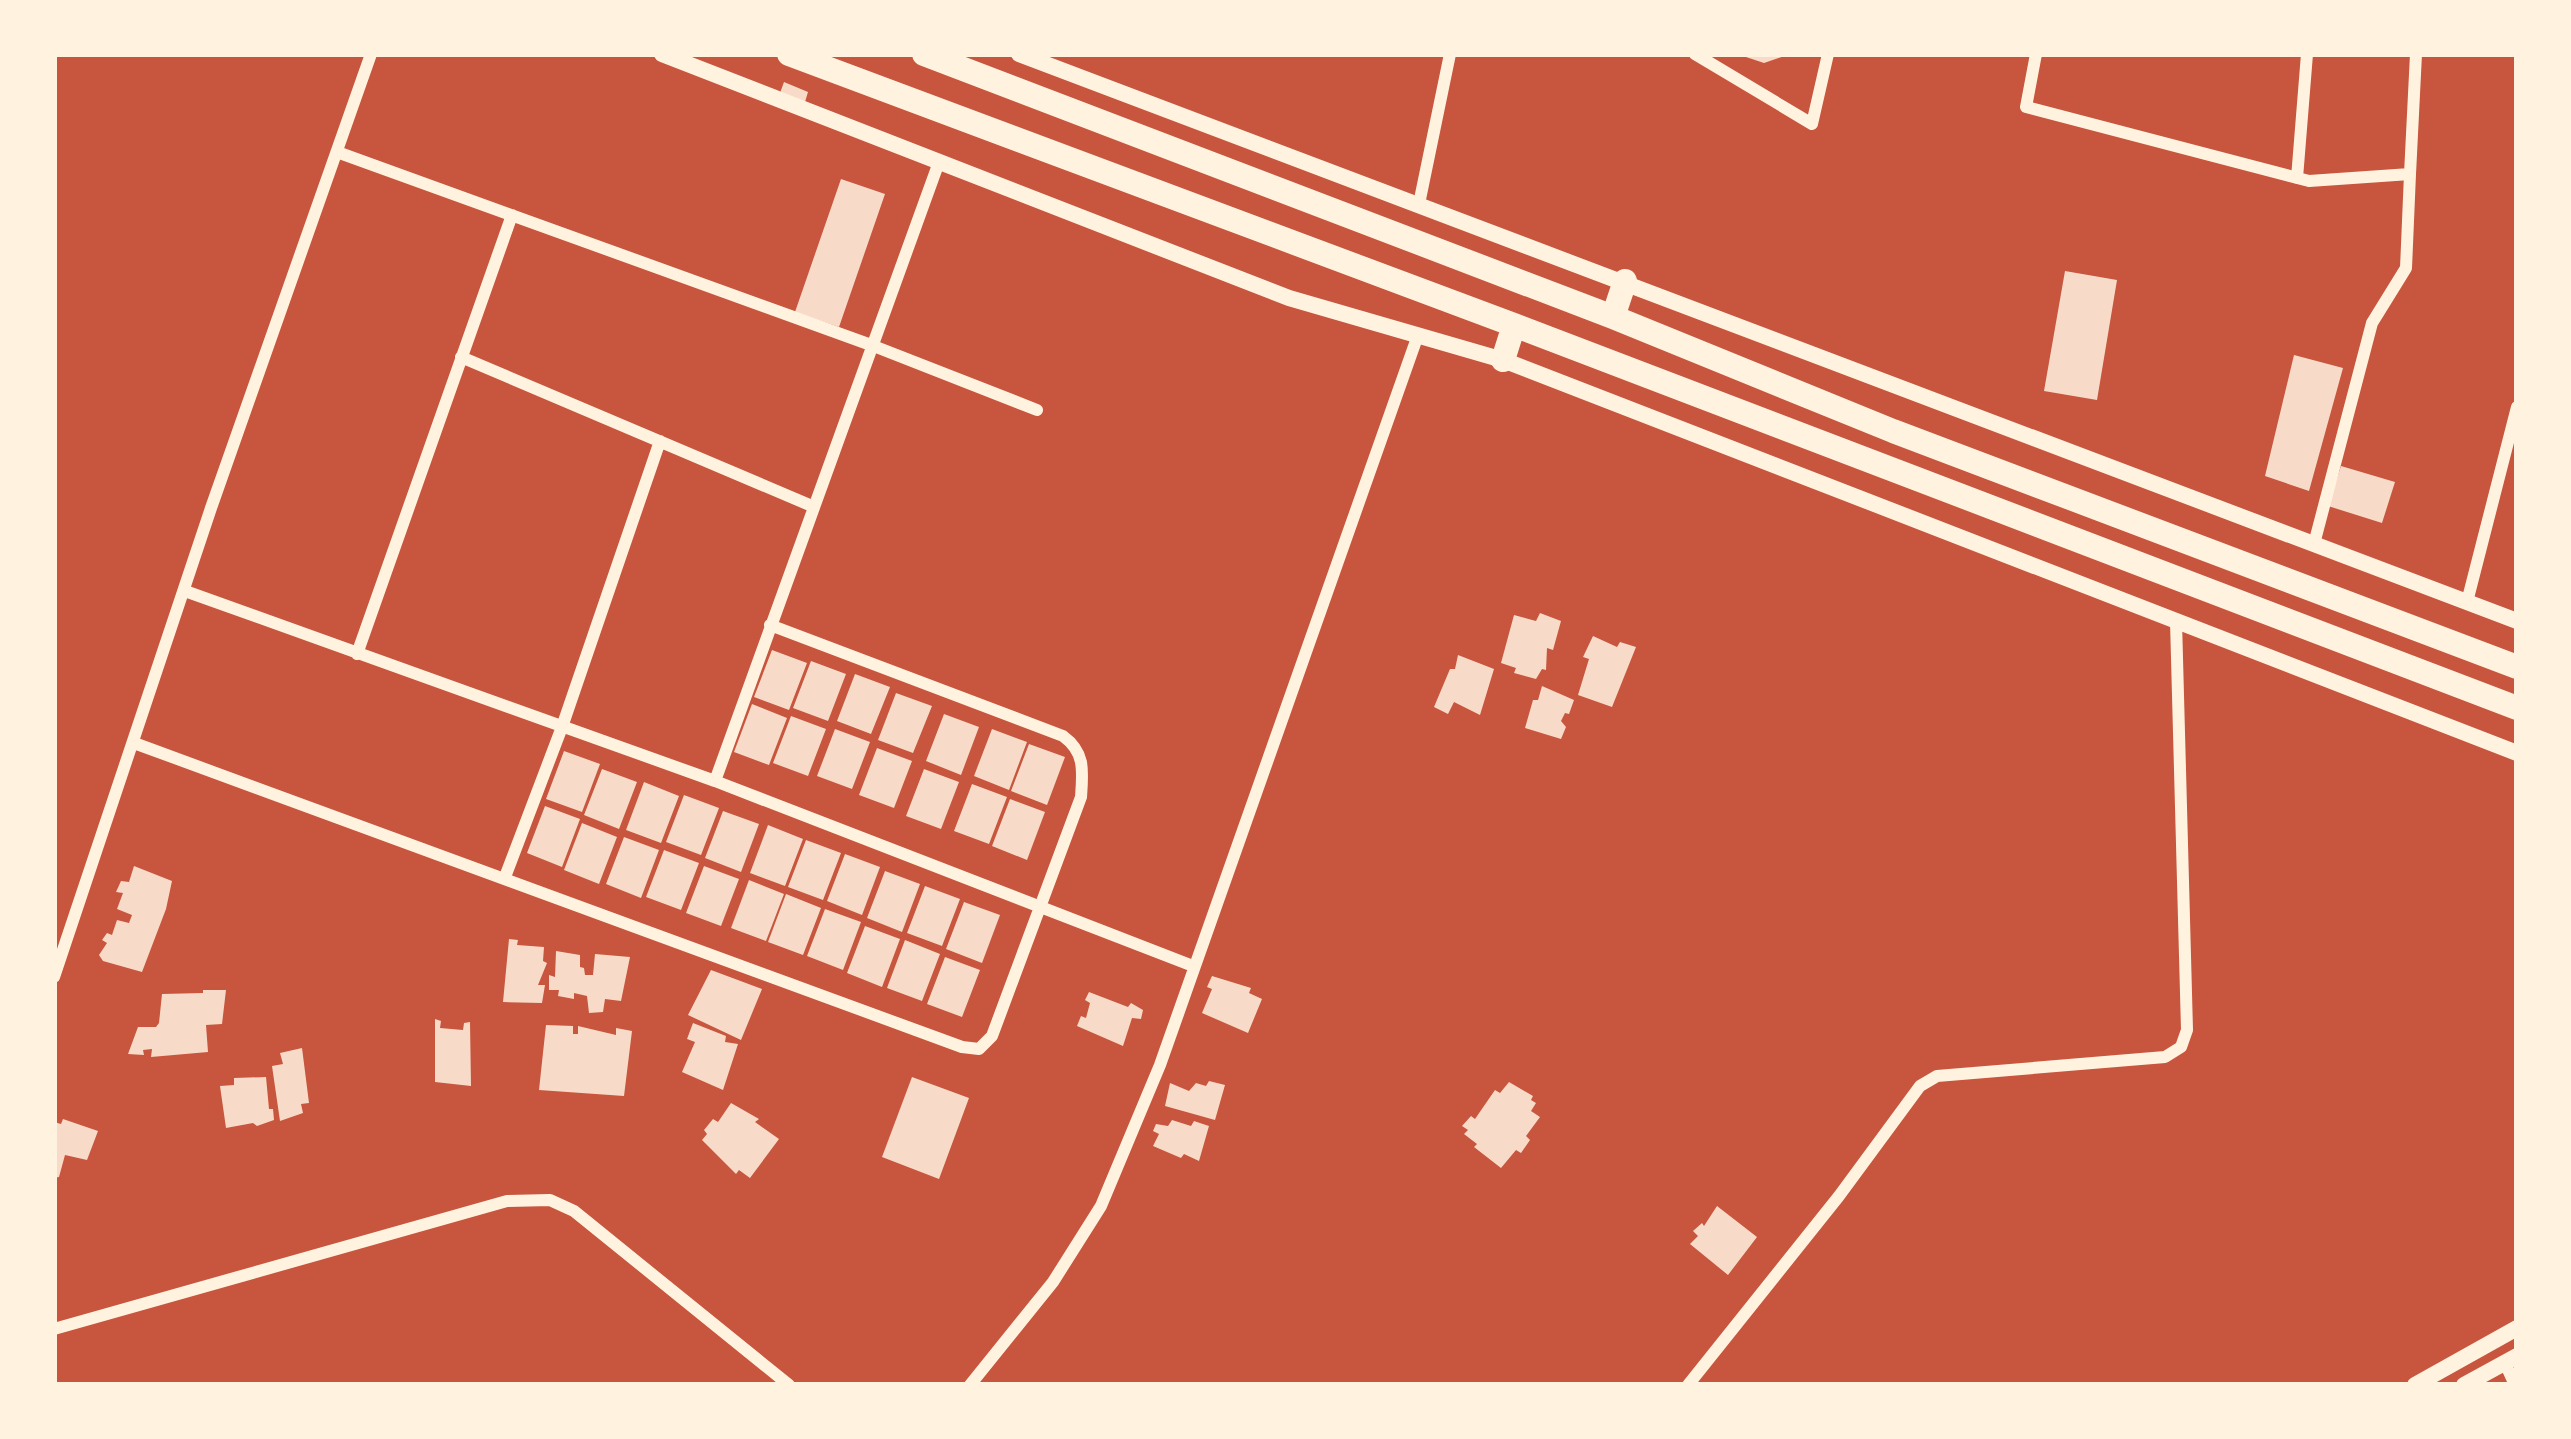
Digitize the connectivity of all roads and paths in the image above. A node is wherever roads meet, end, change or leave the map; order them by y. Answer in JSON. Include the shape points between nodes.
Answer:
{"nodes":[{"id":1,"x":371,"y":54,"type":"edge"},
{"id":2,"x":662,"y":54,"type":"edge"},
{"id":3,"x":789,"y":54,"type":"edge"},
{"id":4,"x":924,"y":54,"type":"edge"},
{"id":5,"x":1018,"y":54,"type":"edge"},
{"id":6,"x":1450,"y":54,"type":"edge"},
{"id":7,"x":1695,"y":54,"type":"edge"},
{"id":8,"x":1828,"y":54,"type":"edge"},
{"id":9,"x":2036,"y":54,"type":"edge"},
{"id":10,"x":2307,"y":54,"type":"edge"},
{"id":11,"x":2416,"y":54,"type":"edge"},
{"id":12,"x":337,"y":152,"type":"junction"},
{"id":13,"x":938,"y":162,"type":"junction"},
{"id":14,"x":2410,"y":174,"type":"junction"},
{"id":15,"x":2296,"y":178,"type":"junction"},
{"id":16,"x":1419,"y":204,"type":"junction"},
{"id":17,"x":512,"y":215,"type":"junction"},
{"id":18,"x":1625,"y":281,"type":"junction"},
{"id":19,"x":1612,"y":316,"type":"junction"},
{"id":20,"x":1514,"y":326,"type":"junction"},
{"id":21,"x":1418,"y":335,"type":"junction"},
{"id":22,"x":872,"y":345,"type":"junction"},
{"id":23,"x":461,"y":357,"type":"junction"},
{"id":24,"x":1503,"y":360,"type":"junction"},
{"id":25,"x":2517,"y":407,"type":"edge"},
{"id":26,"x":1037,"y":410,"type":"dead end"},
{"id":27,"x":660,"y":442,"type":"junction"},
{"id":28,"x":812,"y":506,"type":"junction"},
{"id":29,"x":2314,"y":544,"type":"junction"},
{"id":30,"x":185,"y":591,"type":"junction"},
{"id":31,"x":2467,"y":602,"type":"junction"},
{"id":32,"x":2176,"y":621,"type":"junction"},
{"id":33,"x":2517,"y":621,"type":"edge"},
{"id":34,"x":770,"y":625,"type":"junction"},
{"id":35,"x":357,"y":654,"type":"junction"},
{"id":36,"x":2517,"y":667,"type":"edge"},
{"id":37,"x":2517,"y":708,"type":"edge"},
{"id":38,"x":562,"y":727,"type":"junction"},
{"id":39,"x":134,"y":743,"type":"junction"},
{"id":40,"x":2517,"y":753,"type":"edge"},
{"id":41,"x":715,"y":781,"type":"junction"},
{"id":42,"x":505,"y":878,"type":"junction"},
{"id":43,"x":1041,"y":908,"type":"junction"},
{"id":44,"x":1193,"y":966,"type":"junction"},
{"id":45,"x":54,"y":977,"type":"edge"},
{"id":46,"x":2517,"y":1328,"type":"edge"},
{"id":47,"x":54,"y":1329,"type":"edge"},
{"id":48,"x":2511,"y":1359,"type":"edge"},
{"id":49,"x":789,"y":1385,"type":"edge"},
{"id":50,"x":970,"y":1385,"type":"edge"},
{"id":51,"x":1688,"y":1385,"type":"edge"},
{"id":52,"x":2416,"y":1385,"type":"edge"},
{"id":53,"x":2464,"y":1385,"type":"edge"},
{"id":54,"x":2515,"y":1385,"type":"edge"}],
"edges":[{"from":1,"to":12,"type":"street"},
{"from":2,"to":13,"type":"street"},
{"from":3,"to":20,"type":"highway"},
{"from":4,"to":19,"type":"highway"},
{"from":5,"to":16,"type":"street"},
{"from":6,"to":16,"type":"street"},
{"from":7,"to":8,"type":"street","via":[[1812,124]]},
{"from":9,"to":15,"type":"street","via":[[2026,107]]},
{"from":10,"to":15,"type":"street"},
{"from":11,"to":14,"type":"street"},
{"from":12,"to":17,"type":"street"},
{"from":12,"to":30,"type":"street"},
{"from":13,"to":21,"type":"street","via":[[1289,298]]},
{"from":13,"to":22,"type":"street"},
{"from":14,"to":15,"type":"street"},
{"from":14,"to":29,"type":"street","via":[[2406,268],[2372,323]]},
{"from":16,"to":18,"type":"street"},
{"from":17,"to":22,"type":"street"},
{"from":17,"to":23,"type":"street"},
{"from":18,"to":19,"type":"highway"},
{"from":18,"to":29,"type":"street"},
{"from":19,"to":36,"type":"highway"},
{"from":20,"to":24,"type":"highway"},
{"from":20,"to":37,"type":"highway"},
{"from":21,"to":24,"type":"street"},
{"from":21,"to":44,"type":"street"},
{"from":22,"to":26,"type":"street"},
{"from":22,"to":28,"type":"street"},
{"from":23,"to":27,"type":"street"},
{"from":23,"to":35,"type":"street"},
{"from":24,"to":32,"type":"street"},
{"from":25,"to":31,"type":"street"},
{"from":27,"to":28,"type":"street"},
{"from":27,"to":38,"type":"street"},
{"from":28,"to":34,"type":"street"},
{"from":29,"to":31,"type":"street"},
{"from":30,"to":35,"type":"street"},
{"from":30,"to":39,"type":"street"},
{"from":31,"to":33,"type":"street"},
{"from":32,"to":40,"type":"street"},
{"from":32,"to":51,"type":"street","via":[[2187,1030],[2181,1047],[2165,1057],[1937,1076],[1920,1086]]},
{"from":34,"to":41,"type":"street"},
{"from":34,"to":43,"type":"street","via":[[1077,746],[1081,797]]},
{"from":35,"to":38,"type":"street"},
{"from":38,"to":41,"type":"street"},
{"from":38,"to":42,"type":"street"},
{"from":39,"to":42,"type":"street"},
{"from":39,"to":45,"type":"street"},
{"from":41,"to":43,"type":"street"},
{"from":42,"to":43,"type":"street","via":[[979,1049],[992,1036]]},
{"from":43,"to":44,"type":"street"},
{"from":44,"to":50,"type":"street","via":[[1101,1206],[1053,1282]]},
{"from":46,"to":52,"type":"street"},
{"from":47,"to":49,"type":"street","via":[[508,1201],[550,1200]]},
{"from":48,"to":53,"type":"street"},
{"from":48,"to":54,"type":"street"}]}
